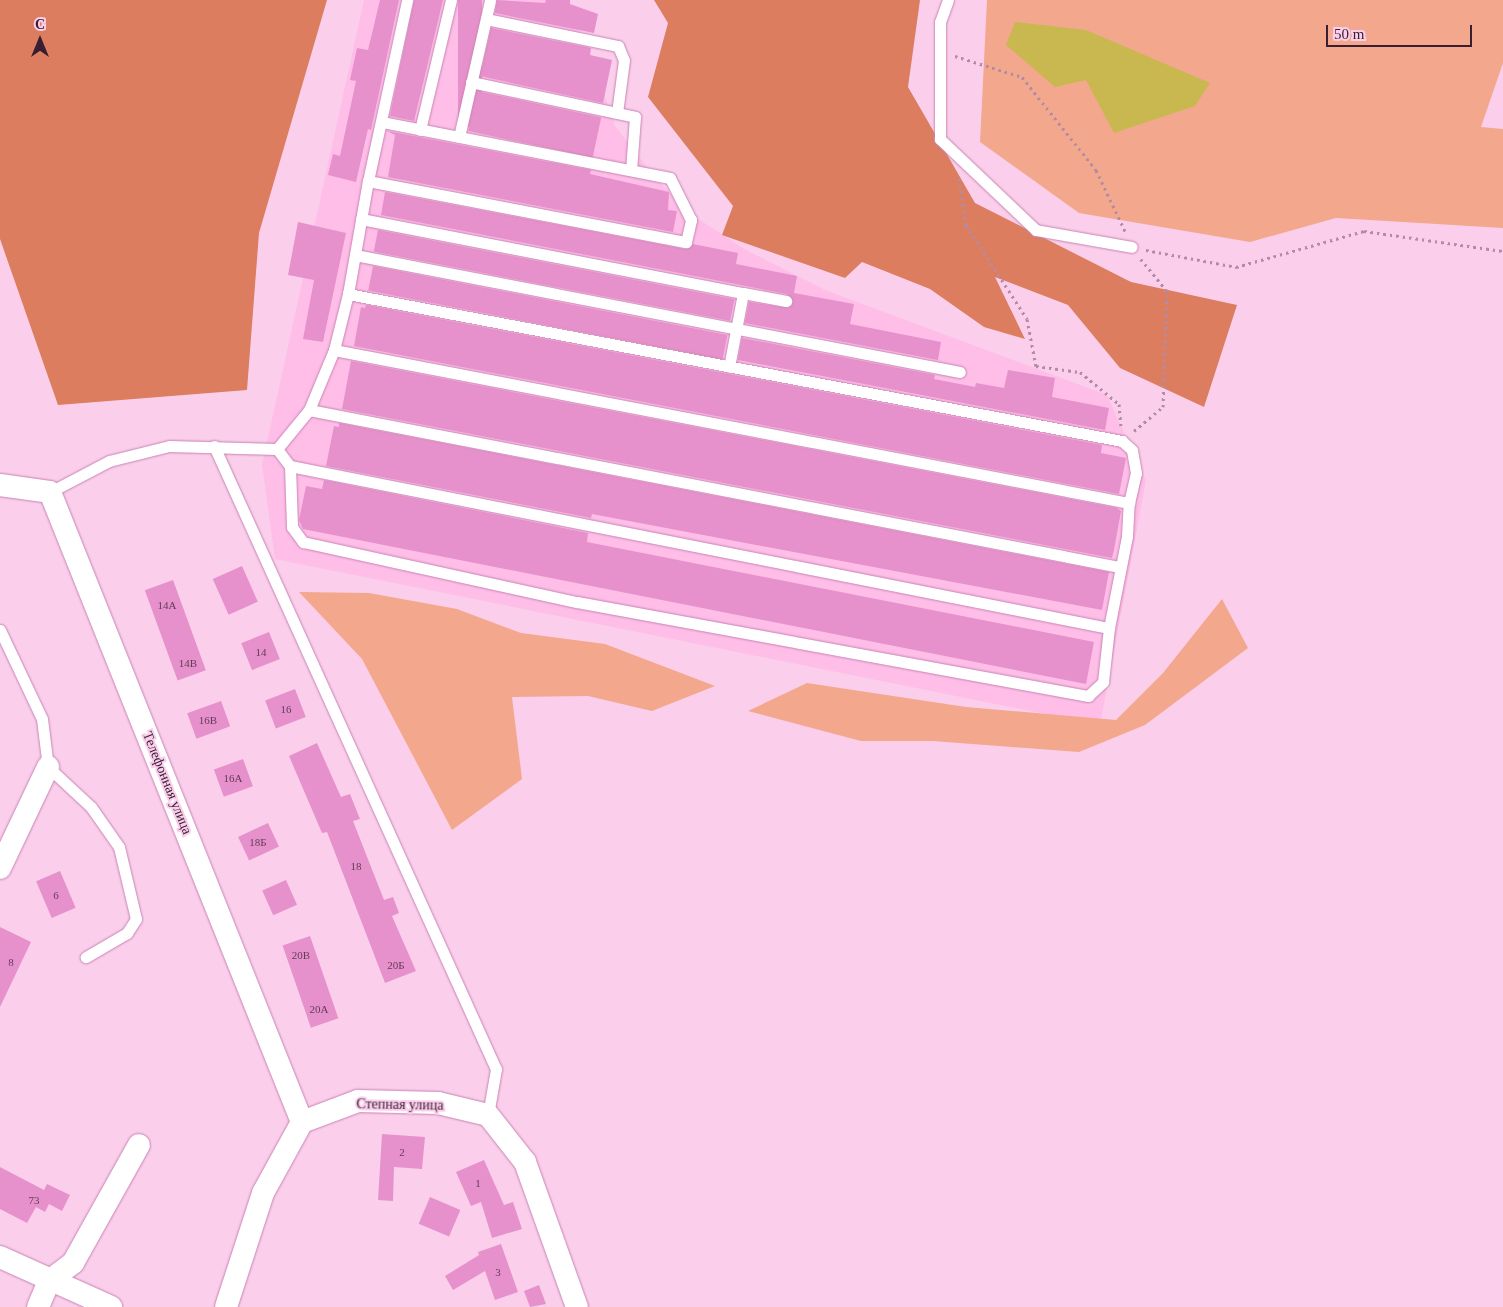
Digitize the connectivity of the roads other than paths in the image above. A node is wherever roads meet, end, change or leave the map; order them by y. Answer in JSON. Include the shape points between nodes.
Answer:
{"nodes":[{"id":1,"x":407,"y":0,"type":"edge"},
{"id":2,"x":451,"y":0,"type":"edge"},
{"id":3,"x":490,"y":0,"type":"edge"},
{"id":4,"x":948,"y":0,"type":"edge"},
{"id":5,"x":486,"y":19,"type":"junction"},
{"id":6,"x":471,"y":82,"type":"junction"},
{"id":7,"x":617,"y":113,"type":"junction"},
{"id":8,"x":381,"y":122,"type":"junction"},
{"id":9,"x":420,"y":130,"type":"junction"},
{"id":10,"x":459,"y":137,"type":"junction"},
{"id":11,"x":631,"y":170,"type":"junction"},
{"id":12,"x":368,"y":181,"type":"junction"},
{"id":13,"x":362,"y":219,"type":"junction"},
{"id":14,"x":1132,"y":247,"type":"road end"},
{"id":15,"x":355,"y":256,"type":"junction"},
{"id":16,"x":743,"y":293,"type":"junction"},
{"id":17,"x":348,"y":294,"type":"junction"},
{"id":18,"x":786,"y":301,"type":"dead end"},
{"id":19,"x":736,"y":328,"type":"junction"},
{"id":20,"x":334,"y":350,"type":"junction"},
{"id":21,"x":729,"y":367,"type":"junction"},
{"id":22,"x":960,"y":372,"type":"dead end"},
{"id":23,"x":309,"y":410,"type":"junction"},
{"id":24,"x":214,"y":446,"type":"junction"},
{"id":25,"x":277,"y":449,"type":"junction"},
{"id":26,"x":290,"y":466,"type":"junction"},
{"id":27,"x":0,"y":485,"type":"edge"},
{"id":28,"x":50,"y":492,"type":"junction"},
{"id":29,"x":1129,"y":503,"type":"junction"},
{"id":30,"x":1120,"y":567,"type":"junction"},
{"id":31,"x":1109,"y":628,"type":"junction"},
{"id":32,"x":0,"y":630,"type":"edge"},
{"id":33,"x":48,"y":767,"type":"junction"},
{"id":34,"x":0,"y":868,"type":"edge"},
{"id":35,"x":86,"y":957,"type":"dead end"},
{"id":36,"x":488,"y":1115,"type":"junction"},
{"id":37,"x":302,"y":1122,"type":"junction"},
{"id":38,"x":139,"y":1145,"type":"dead end"},
{"id":39,"x":0,"y":1257,"type":"edge"},
{"id":40,"x":49,"y":1281,"type":"junction"},
{"id":41,"x":38,"y":1307,"type":"edge"},
{"id":42,"x":111,"y":1307,"type":"edge"},
{"id":43,"x":226,"y":1307,"type":"edge"},
{"id":44,"x":577,"y":1307,"type":"edge"}],
"edges":[{"from":1,"to":8,"type":"lane"},
{"from":2,"to":9,"type":"lane"},
{"from":3,"to":5,"type":"lane"},
{"from":4,"to":14,"type":"lane","via":[[940,22],[940,139],[1036,230]]},
{"from":5,"to":6,"type":"lane"},
{"from":5,"to":7,"type":"lane","via":[[618,46],[624,60]]},
{"from":6,"to":7,"type":"lane"},
{"from":6,"to":10,"type":"lane"},
{"from":7,"to":11,"type":"lane","via":[[635,116]]},
{"from":8,"to":9,"type":"lane"},
{"from":8,"to":12,"type":"lane"},
{"from":9,"to":10,"type":"lane"},
{"from":10,"to":11,"type":"lane"},
{"from":11,"to":12,"type":"lane","via":[[670,178],[691,220],[686,242]]},
{"from":12,"to":13,"type":"lane"},
{"from":13,"to":15,"type":"lane"},
{"from":13,"to":16,"type":"lane"},
{"from":15,"to":17,"type":"lane"},
{"from":15,"to":19,"type":"lane"},
{"from":16,"to":18,"type":"lane"},
{"from":16,"to":19,"type":"lane"},
{"from":17,"to":20,"type":"lane"},
{"from":17,"to":21,"type":"lane"},
{"from":19,"to":21,"type":"lane"},
{"from":19,"to":22,"type":"lane"},
{"from":20,"to":23,"type":"lane"},
{"from":20,"to":29,"type":"lane"},
{"from":21,"to":29,"type":"lane","via":[[1122,442],[1132,450],[1136,472]]},
{"from":23,"to":25,"type":"lane"},
{"from":23,"to":30,"type":"lane"},
{"from":24,"to":25,"type":"lane"},
{"from":24,"to":28,"type":"lane","via":[[169,446],[109,461]]},
{"from":24,"to":36,"type":"lane","via":[[496,1069]]},
{"from":25,"to":26,"type":"lane"},
{"from":26,"to":31,"type":"lane"},
{"from":26,"to":31,"type":"lane","via":[[292,528],[303,542],[576,602],[1088,696],[1103,682]]},
{"from":27,"to":28,"type":"street"},
{"from":28,"to":37,"type":"street","name":"Телефонная улица"},
{"from":29,"to":30,"type":"lane","via":[[1128,536]]},
{"from":30,"to":31,"type":"lane"},
{"from":32,"to":33,"type":"lane","via":[[42,719]]},
{"from":33,"to":34,"type":"street"},
{"from":33,"to":35,"type":"lane","via":[[91,807],[120,847],[135,910],[134,926],[127,933]]},
{"from":36,"to":37,"type":"street","name":"Степная улица","via":[[438,1103],[358,1101]]},
{"from":36,"to":44,"type":"street","via":[[525,1162]]},
{"from":37,"to":43,"type":"street","via":[[263,1193]]},
{"from":38,"to":40,"type":"street","via":[[73,1263]]},
{"from":39,"to":40,"type":"street"},
{"from":40,"to":41,"type":"street"},
{"from":40,"to":42,"type":"street"}]}
